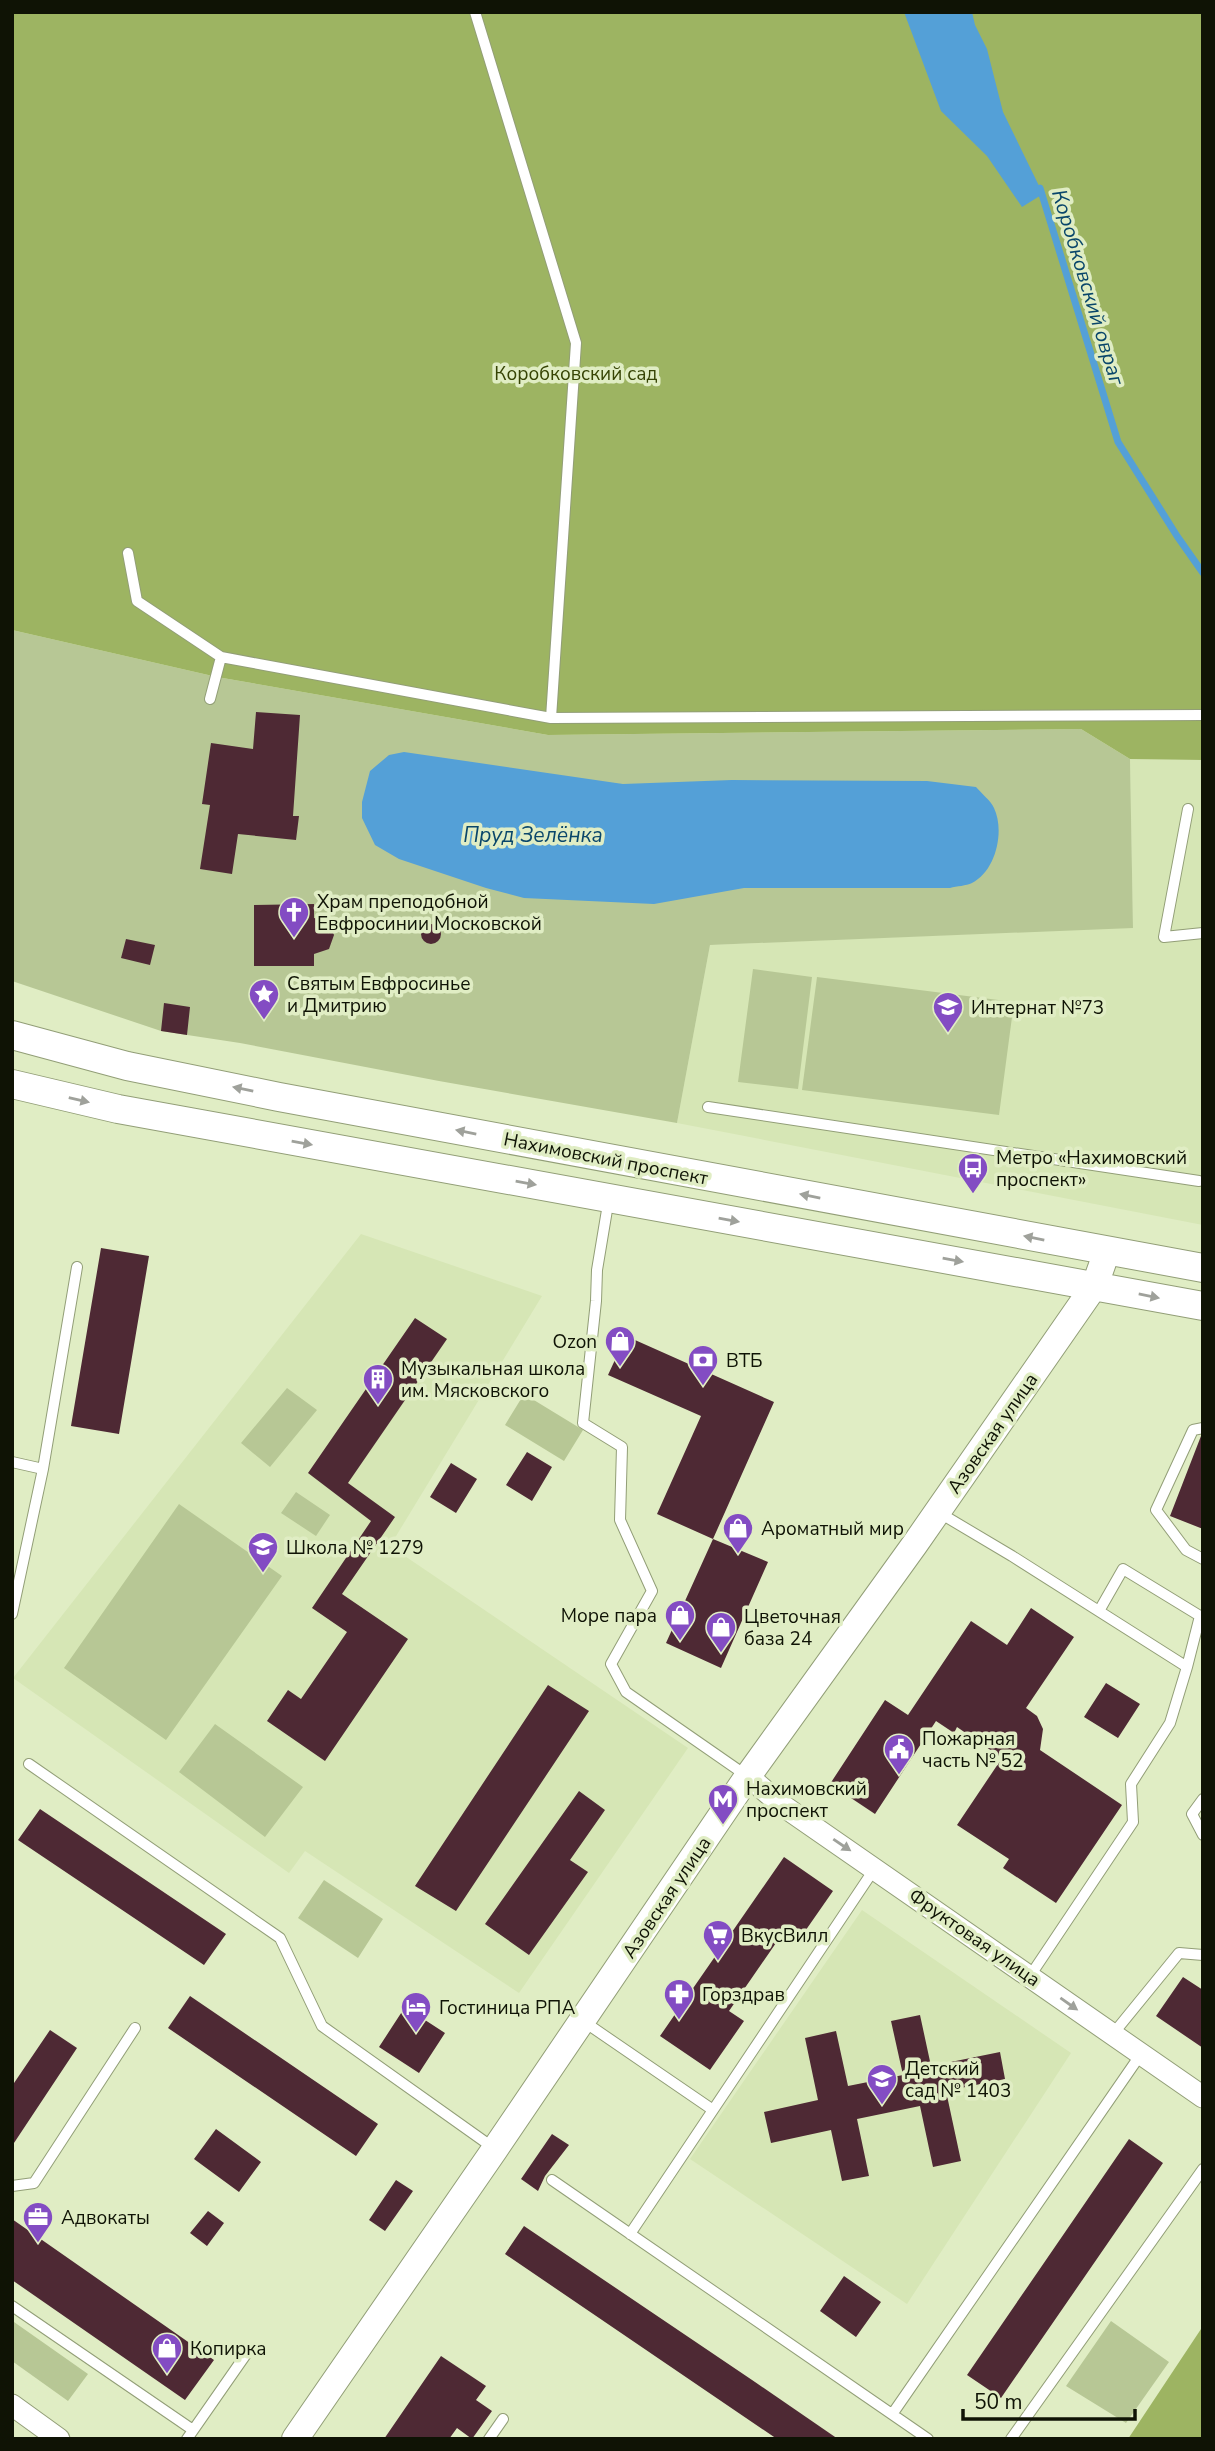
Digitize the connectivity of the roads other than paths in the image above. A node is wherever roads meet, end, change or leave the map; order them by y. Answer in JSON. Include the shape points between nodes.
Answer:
{"nodes":[{"id":1,"x":475,"y":12,"type":"edge"},
{"id":2,"x":128,"y":553,"type":"dead end"},
{"id":3,"x":221,"y":657,"type":"junction"},
{"id":4,"x":210,"y":699,"type":"dead end"},
{"id":5,"x":1203,"y":715,"type":"edge"},
{"id":6,"x":551,"y":718,"type":"junction"},
{"id":7,"x":1188,"y":809,"type":"dead end"},
{"id":8,"x":1203,"y":933,"type":"edge"},
{"id":9,"x":12,"y":1035,"type":"edge"},
{"id":10,"x":12,"y":1084,"type":"edge"},
{"id":11,"x":708,"y":1107,"type":"dead end"},
{"id":12,"x":1202,"y":1179,"type":"edge"},
{"id":13,"x":609,"y":1198,"type":"junction"},
{"id":14,"x":1107,"y":1251,"type":"junction"},
{"id":15,"x":77,"y":1267,"type":"dead end"},
{"id":16,"x":1203,"y":1268,"type":"edge"},
{"id":17,"x":1095,"y":1285,"type":"junction"},
{"id":18,"x":1203,"y":1306,"type":"edge"},
{"id":19,"x":1203,"y":1428,"type":"edge"},
{"id":20,"x":12,"y":1462,"type":"edge"},
{"id":21,"x":43,"y":1469,"type":"junction"},
{"id":22,"x":938,"y":1511,"type":"junction"},
{"id":23,"x":1203,"y":1559,"type":"edge"},
{"id":24,"x":1099,"y":1611,"type":"junction"},
{"id":25,"x":12,"y":1614,"type":"edge"},
{"id":26,"x":1186,"y":1667,"type":"junction"},
{"id":27,"x":29,"y":1764,"type":"dead end"},
{"id":28,"x":748,"y":1776,"type":"junction"},
{"id":29,"x":1203,"y":1799,"type":"edge"},
{"id":30,"x":1203,"y":1835,"type":"edge"},
{"id":31,"x":875,"y":1868,"type":"junction"},
{"id":32,"x":1203,"y":1955,"type":"edge"},
{"id":33,"x":1030,"y":1976,"type":"junction"},
{"id":34,"x":582,"y":2021,"type":"junction"},
{"id":35,"x":135,"y":2028,"type":"dead end"},
{"id":36,"x":1113,"y":2034,"type":"junction"},
{"id":37,"x":1141,"y":2054,"type":"junction"},
{"id":38,"x":1203,"y":2097,"type":"edge"},
{"id":39,"x":713,"y":2110,"type":"junction"},
{"id":40,"x":495,"y":2149,"type":"junction"},
{"id":41,"x":1203,"y":2168,"type":"edge"},
{"id":42,"x":552,"y":2180,"type":"dead end"},
{"id":43,"x":12,"y":2186,"type":"edge"},
{"id":44,"x":630,"y":2234,"type":"junction"},
{"id":45,"x":12,"y":2306,"type":"edge"},
{"id":46,"x":249,"y":2350,"type":"dead end"},
{"id":47,"x":15,"y":2413,"type":"edge"},
{"id":48,"x":892,"y":2413,"type":"junction"},
{"id":49,"x":503,"y":2419,"type":"dead end"},
{"id":50,"x":190,"y":2435,"type":"edge"},
{"id":51,"x":59,"y":2439,"type":"edge"},
{"id":52,"x":295,"y":2439,"type":"edge"},
{"id":53,"x":489,"y":2439,"type":"edge"},
{"id":54,"x":928,"y":2439,"type":"edge"},
{"id":55,"x":1011,"y":2439,"type":"edge"}],
"edges":[{"from":1,"to":6,"type":"lane","via":[[576,344]]},
{"from":2,"to":3,"type":"lane","via":[[137,601]]},
{"from":3,"to":4,"type":"lane"},
{"from":3,"to":6,"type":"lane"},
{"from":5,"to":6,"type":"lane"},
{"from":7,"to":8,"type":"lane","via":[[1164,937]]},
{"from":14,"to":9,"type":"main road","name":"Нахимовский проспект","one_way":true,"via":[[279,1097],[127,1066]]},
{"from":10,"to":13,"type":"main road","name":"Нахимовский проспект","one_way":true,"via":[[118,1109]]},
{"from":11,"to":12,"type":"lane"},
{"from":13,"to":17,"type":"main road","name":"Нахимовский проспект","one_way":true},
{"from":13,"to":28,"type":"lane","via":[[597,1270],[583,1423],[622,1447],[621,1520],[652,1591],[611,1664],[626,1692]]},
{"from":14,"to":16,"type":"main road","name":"Нахимовский проспект"},
{"from":14,"to":17,"type":"street","name":"Азовская улица"},
{"from":15,"to":21,"type":"lane"},
{"from":17,"to":18,"type":"main road","name":"Нахимовский проспект","one_way":true},
{"from":17,"to":22,"type":"street","name":"Азовская улица"},
{"from":19,"to":23,"type":"lane","via":[[1193,1430],[1156,1510],[1186,1549]]},
{"from":20,"to":21,"type":"lane"},
{"from":21,"to":25,"type":"lane"},
{"from":22,"to":24,"type":"lane"},
{"from":22,"to":28,"type":"street","name":"Азовская улица"},
{"from":24,"to":26,"type":"lane"},
{"from":24,"to":26,"type":"lane","via":[[1123,1569],[1200,1616]]},
{"from":26,"to":33,"type":"lane","via":[[1170,1723],[1131,1784],[1133,1822]]},
{"from":27,"to":40,"type":"lane","via":[[280,1938],[322,2026]]},
{"from":28,"to":31,"type":"street","name":"Фруктовая улица","one_way":true,"via":[[779,1803]]},
{"from":28,"to":34,"type":"street","name":"Азовская улица"},
{"from":29,"to":30,"type":"lane","via":[[1192,1814]]},
{"from":31,"to":33,"type":"street","name":"Фруктовая улица"},
{"from":31,"to":39,"type":"lane"},
{"from":32,"to":36,"type":"lane","via":[[1179,1953]]},
{"from":33,"to":36,"type":"street","name":"Фруктовая улица","one_way":true},
{"from":34,"to":39,"type":"lane"},
{"from":34,"to":40,"type":"street","name":"Азовская улица"},
{"from":35,"to":43,"type":"lane","via":[[34,2183]]},
{"from":36,"to":37,"type":"street","name":"Фруктовая улица"},
{"from":37,"to":38,"type":"street","name":"Фруктовая улица"},
{"from":37,"to":48,"type":"lane"},
{"from":39,"to":44,"type":"lane"},
{"from":40,"to":52,"type":"street","name":"Азовская улица"},
{"from":41,"to":55,"type":"lane"},
{"from":42,"to":44,"type":"lane"},
{"from":44,"to":48,"type":"lane"},
{"from":45,"to":50,"type":"lane"},
{"from":46,"to":50,"type":"lane"},
{"from":47,"to":51,"type":"street"},
{"from":48,"to":54,"type":"lane"},
{"from":49,"to":53,"type":"lane"}]}
